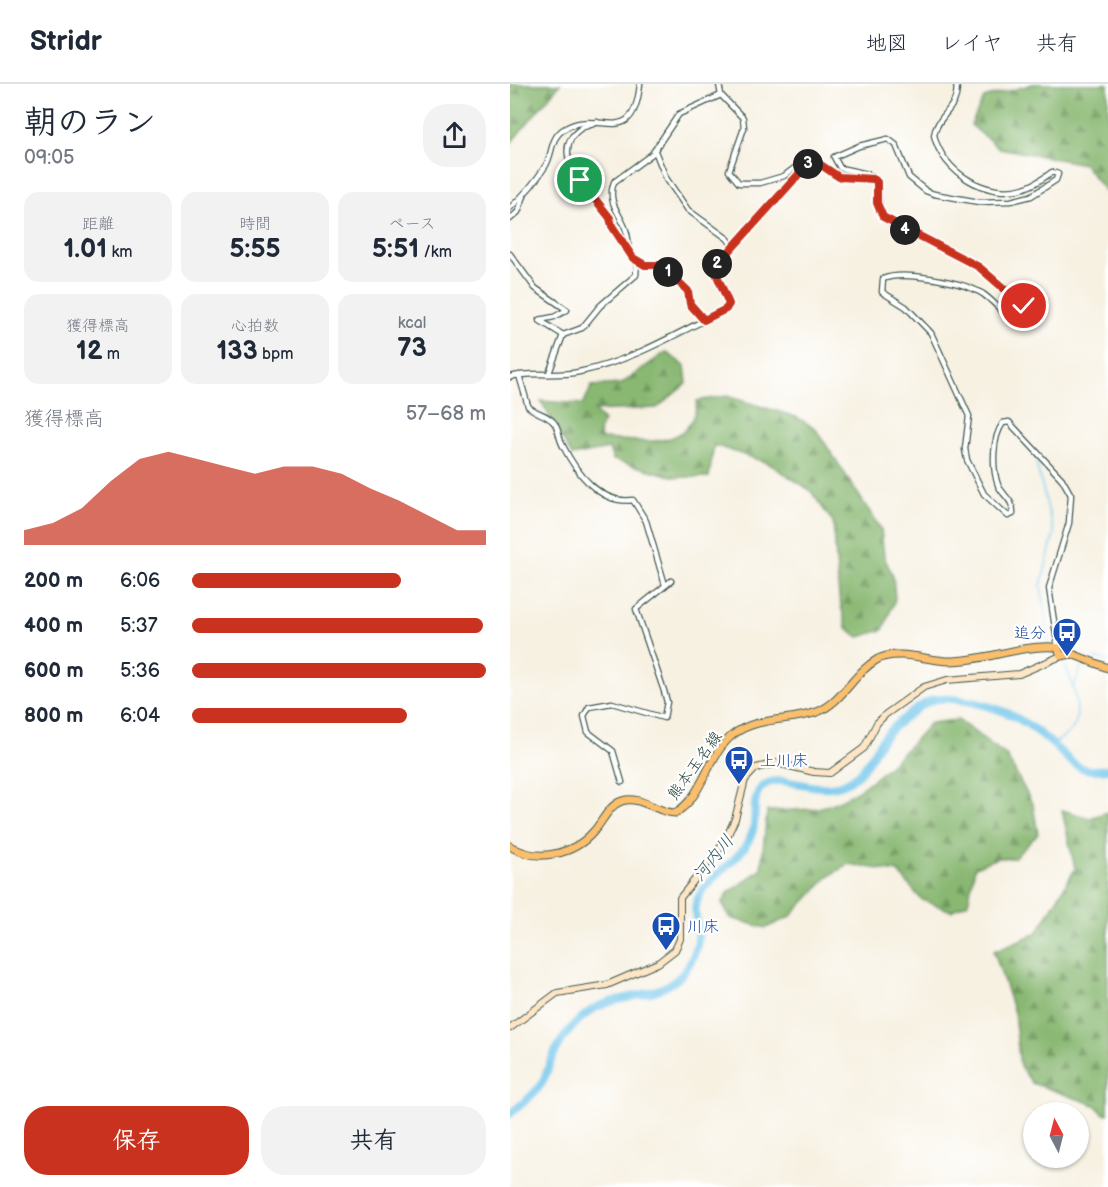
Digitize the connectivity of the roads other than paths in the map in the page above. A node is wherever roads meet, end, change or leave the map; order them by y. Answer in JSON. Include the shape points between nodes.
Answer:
{"nodes":[{"id":1,"x":640,"y":84,"type":"edge"},
{"id":2,"x":719,"y":84,"type":"edge"},
{"id":3,"x":956,"y":84,"type":"edge"},
{"id":4,"x":721,"y":95,"type":"junction"},
{"id":5,"x":597,"y":123,"type":"junction"},
{"id":6,"x":655,"y":151,"type":"junction"},
{"id":7,"x":808,"y":164,"type":"junction"},
{"id":8,"x":868,"y":177,"type":"junction"},
{"id":9,"x":523,"y":193,"type":"junction"},
{"id":10,"x":510,"y":208,"type":"edge"},
{"id":11,"x":510,"y":219,"type":"edge"},
{"id":12,"x":733,"y":247,"type":"junction"},
{"id":13,"x":628,"y":248,"type":"junction"},
{"id":14,"x":510,"y":254,"type":"edge"},
{"id":15,"x":637,"y":262,"type":"junction"},
{"id":16,"x":704,"y":320,"type":"junction"},
{"id":17,"x":563,"y":335,"type":"junction"},
{"id":18,"x":549,"y":373,"type":"junction"},
{"id":19,"x":519,"y":375,"type":"junction"},
{"id":20,"x":510,"y":377,"type":"edge"},
{"id":21,"x":671,"y":581,"type":"dead end"},
{"id":22,"x":665,"y":585,"type":"junction"},
{"id":23,"x":1058,"y":648,"type":"junction"},
{"id":24,"x":1061,"y":656,"type":"junction"},
{"id":25,"x":1108,"y":669,"type":"edge"},
{"id":26,"x":622,"y":782,"type":"dead end"},
{"id":27,"x":510,"y":846,"type":"edge"},
{"id":28,"x":510,"y":1028,"type":"edge"}],
"edges":[{"from":1,"to":5,"type":"street","via":[[632,116],[615,126]]},
{"from":2,"to":4,"type":"street"},
{"from":3,"to":8,"type":"street","via":[[953,107],[934,135],[951,167],[979,184],[1000,190],[1023,189],[1052,172],[1058,174],[1056,180],[1023,199],[979,202],[926,191],[904,171],[899,151],[888,139],[834,156],[840,168]]},
{"from":4,"to":6,"type":"street","via":[[679,114]]},
{"from":4,"to":7,"type":"street","via":[[743,118],[744,128],[729,171],[739,183],[772,180],[784,176],[800,162],[805,160]]},
{"from":5,"to":9,"type":"street","via":[[579,122],[558,134],[545,167]]},
{"from":5,"to":13,"type":"street","via":[[582,127],[571,138],[568,161]]},
{"from":6,"to":12,"type":"street","via":[[666,178],[688,210],[728,239]]},
{"from":6,"to":13,"type":"street","via":[[612,186],[615,210],[628,230]]},
{"from":7,"to":8,"type":"street","via":[[821,165],[839,177]]},
{"from":7,"to":12,"type":"street"},
{"from":8,"to":23,"type":"street","via":[[877,182],[877,203],[883,217],[979,267],[1019,300],[1028,314],[1028,320],[1019,323],[981,293],[911,275],[890,276],[881,285],[882,291],[919,319],[944,358],[969,416],[967,460],[984,494],[1008,516],[1013,514],[1012,504],[999,486],[995,466],[998,429],[1009,422],[1068,488],[1072,502],[1069,523],[1049,588]]},
{"from":9,"to":10,"type":"street"},
{"from":9,"to":11,"type":"street","via":[[518,212]]},
{"from":12,"to":16,"type":"street","via":[[716,269],[728,306]]},
{"from":13,"to":15,"type":"street"},
{"from":14,"to":17,"type":"street","via":[[536,288],[567,310],[539,320]]},
{"from":15,"to":16,"type":"street","via":[[664,268],[688,291],[690,304]]},
{"from":15,"to":17,"type":"street","via":[[636,275],[600,306],[582,328]]},
{"from":16,"to":18,"type":"street","via":[[598,367],[575,373]]},
{"from":17,"to":18,"type":"street"},
{"from":18,"to":19,"type":"street"},
{"from":19,"to":20,"type":"street"},
{"from":19,"to":22,"type":"street","via":[[528,406],[555,424],[575,468],[603,494],[620,501],[633,500],[646,521]]},
{"from":21,"to":22,"type":"street"},
{"from":22,"to":26,"type":"street","via":[[636,609],[667,702],[664,718],[612,703],[589,707],[584,716],[588,732],[613,751]]},
{"from":23,"to":24,"type":"main road"},
{"from":23,"to":27,"type":"main road","name":"熊本玉名線","via":[[1047,646],[958,661],[887,656],[871,664],[821,710],[757,723],[735,733],[718,749],[690,801],[675,813],[624,800],[578,845],[538,856]]},
{"from":24,"to":25,"type":"main road","via":[[1072,654]]},
{"from":24,"to":28,"type":"main road","via":[[1019,674],[947,680],[924,687],[886,714],[864,748],[830,772],[777,763],[756,768],[745,780],[724,843],[680,898],[680,939],[675,950],[658,963],[607,985],[557,993]]}]}
